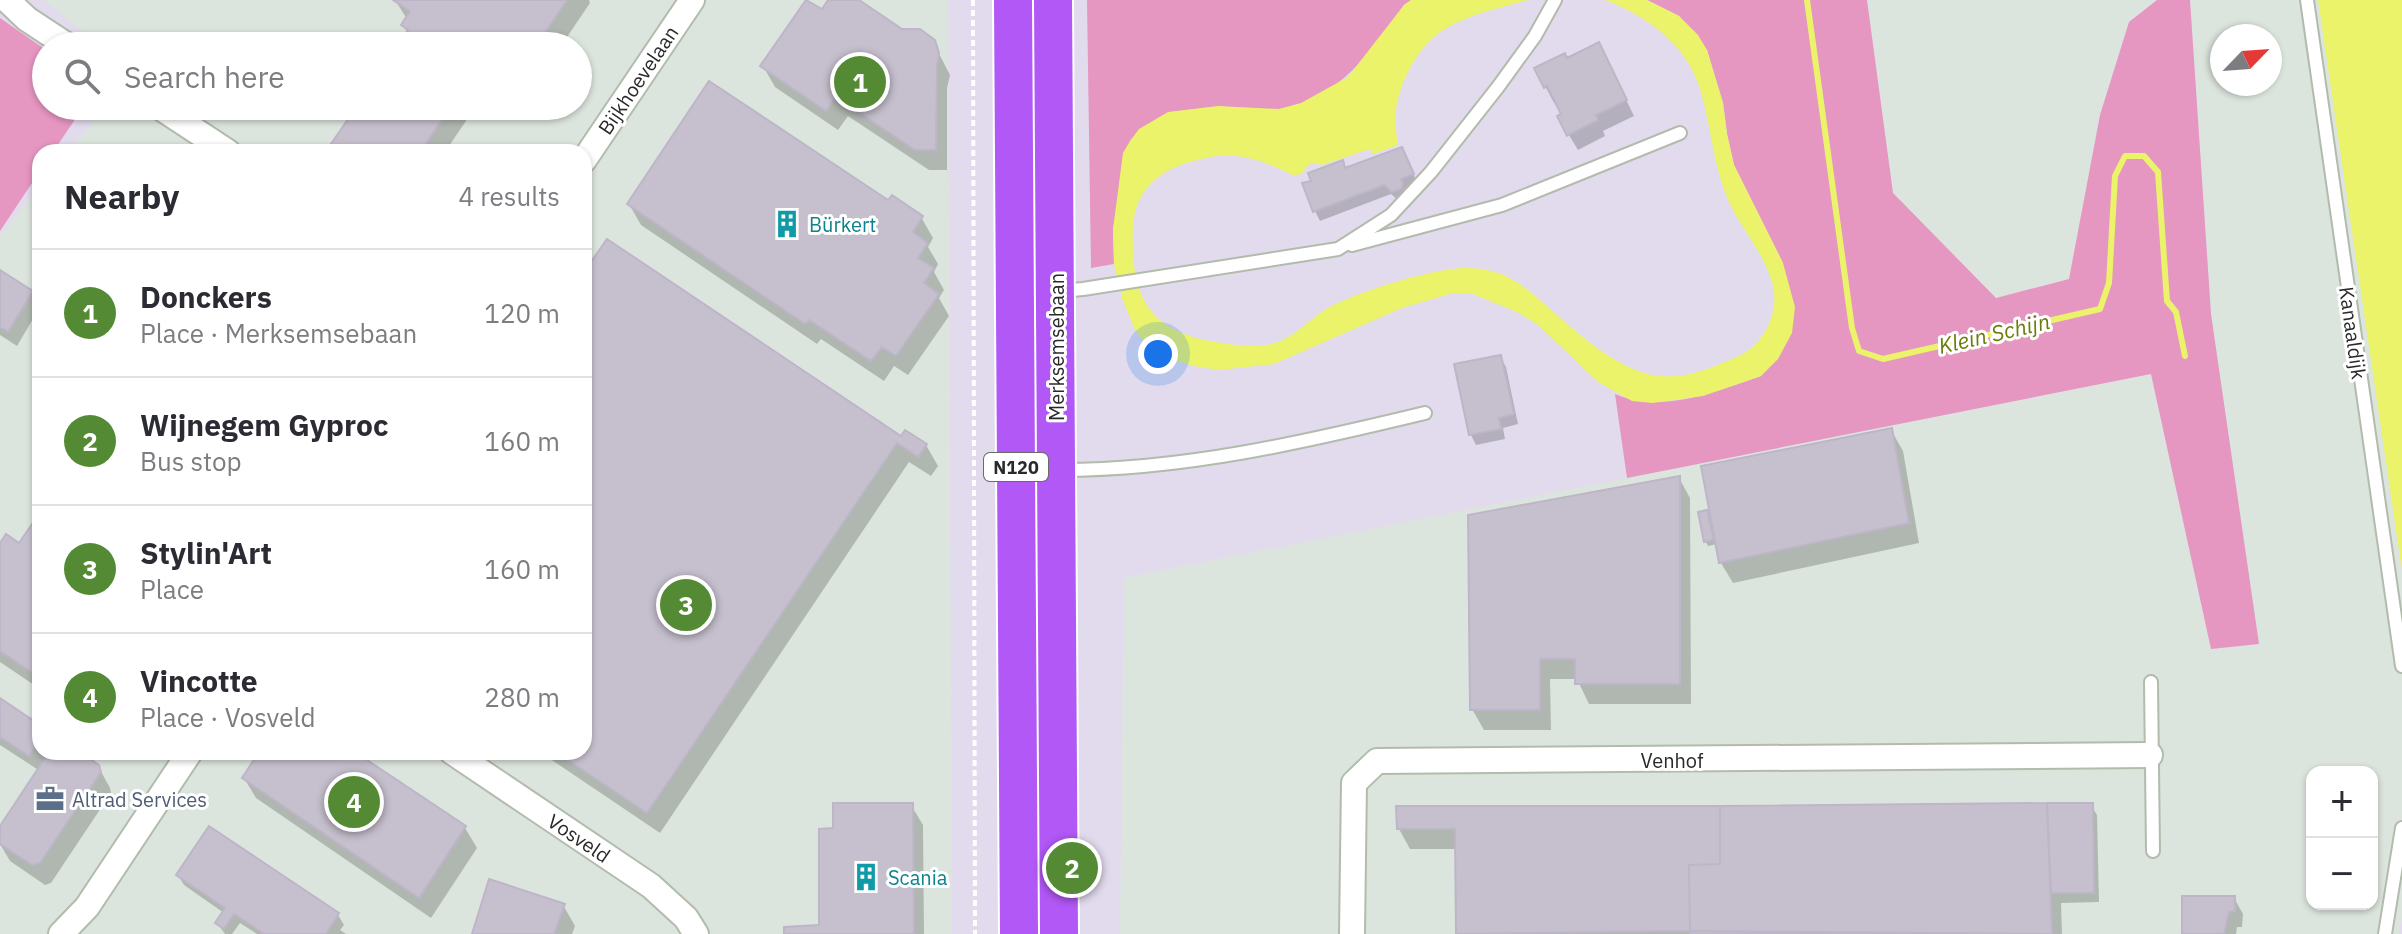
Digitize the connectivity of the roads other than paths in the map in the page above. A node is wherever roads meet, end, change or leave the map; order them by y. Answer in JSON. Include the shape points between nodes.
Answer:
{"nodes":[{"id":1,"x":7,"y":0,"type":"edge"},
{"id":2,"x":692,"y":0,"type":"edge"},
{"id":3,"x":1013,"y":0,"type":"edge"},
{"id":4,"x":1053,"y":0,"type":"edge"},
{"id":5,"x":1555,"y":0,"type":"edge"},
{"id":6,"x":2307,"y":0,"type":"edge"},
{"id":7,"x":47,"y":32,"type":"edge"},
{"id":8,"x":179,"y":120,"type":"edge"},
{"id":9,"x":1680,"y":133,"type":"dead end"},
{"id":10,"x":216,"y":144,"type":"edge"},
{"id":11,"x":592,"y":148,"type":"edge"},
{"id":12,"x":1338,"y":249,"type":"junction"},
{"id":13,"x":1056,"y":291,"type":"junction"},
{"id":14,"x":1425,"y":413,"type":"dead end"},
{"id":15,"x":1057,"y":470,"type":"junction"},
{"id":16,"x":2402,"y":666,"type":"edge"},
{"id":17,"x":2151,"y":682,"type":"dead end"},
{"id":18,"x":2150,"y":755,"type":"junction"},
{"id":19,"x":185,"y":760,"type":"edge"},
{"id":20,"x":464,"y":760,"type":"edge"},
{"id":21,"x":2402,"y":828,"type":"edge"},
{"id":22,"x":2153,"y":851,"type":"dead end"},
{"id":23,"x":61,"y":934,"type":"edge"},
{"id":24,"x":696,"y":934,"type":"edge"},
{"id":25,"x":1019,"y":934,"type":"edge"},
{"id":26,"x":1059,"y":934,"type":"edge"},
{"id":27,"x":1352,"y":934,"type":"edge"},
{"id":28,"x":2385,"y":934,"type":"edge"}],
"edges":[{"from":1,"to":7,"type":"street"},
{"from":2,"to":11,"type":"street","name":"Bijkhoevelaan"},
{"from":3,"to":25,"type":"main road","name":"Merksemsebaan","number":"N120"},
{"from":4,"to":13,"type":"main road","name":"Merksemsebaan","number":"N120"},
{"from":5,"to":12,"type":"lane","via":[[1535,36],[1431,172],[1391,215]]},
{"from":6,"to":16,"type":"lane","name":"Kanaaldijk"},
{"from":8,"to":10,"type":"street"},
{"from":9,"to":12,"type":"lane","via":[[1502,205]]},
{"from":12,"to":13,"type":"lane"},
{"from":13,"to":15,"type":"main road","name":"Merksemsebaan","number":"N120"},
{"from":14,"to":15,"type":"lane","via":[[1214,458]]},
{"from":15,"to":26,"type":"main road","name":"Merksemsebaan","number":"N120"},
{"from":17,"to":18,"type":"lane"},
{"from":18,"to":22,"type":"lane"},
{"from":18,"to":27,"type":"street","name":"Venhof","via":[[1377,761],[1354,783]]},
{"from":19,"to":23,"type":"street","via":[[87,907]]},
{"from":20,"to":24,"type":"street","name":"Vosveld","via":[[651,886]]},
{"from":21,"to":28,"type":"lane"}]}
